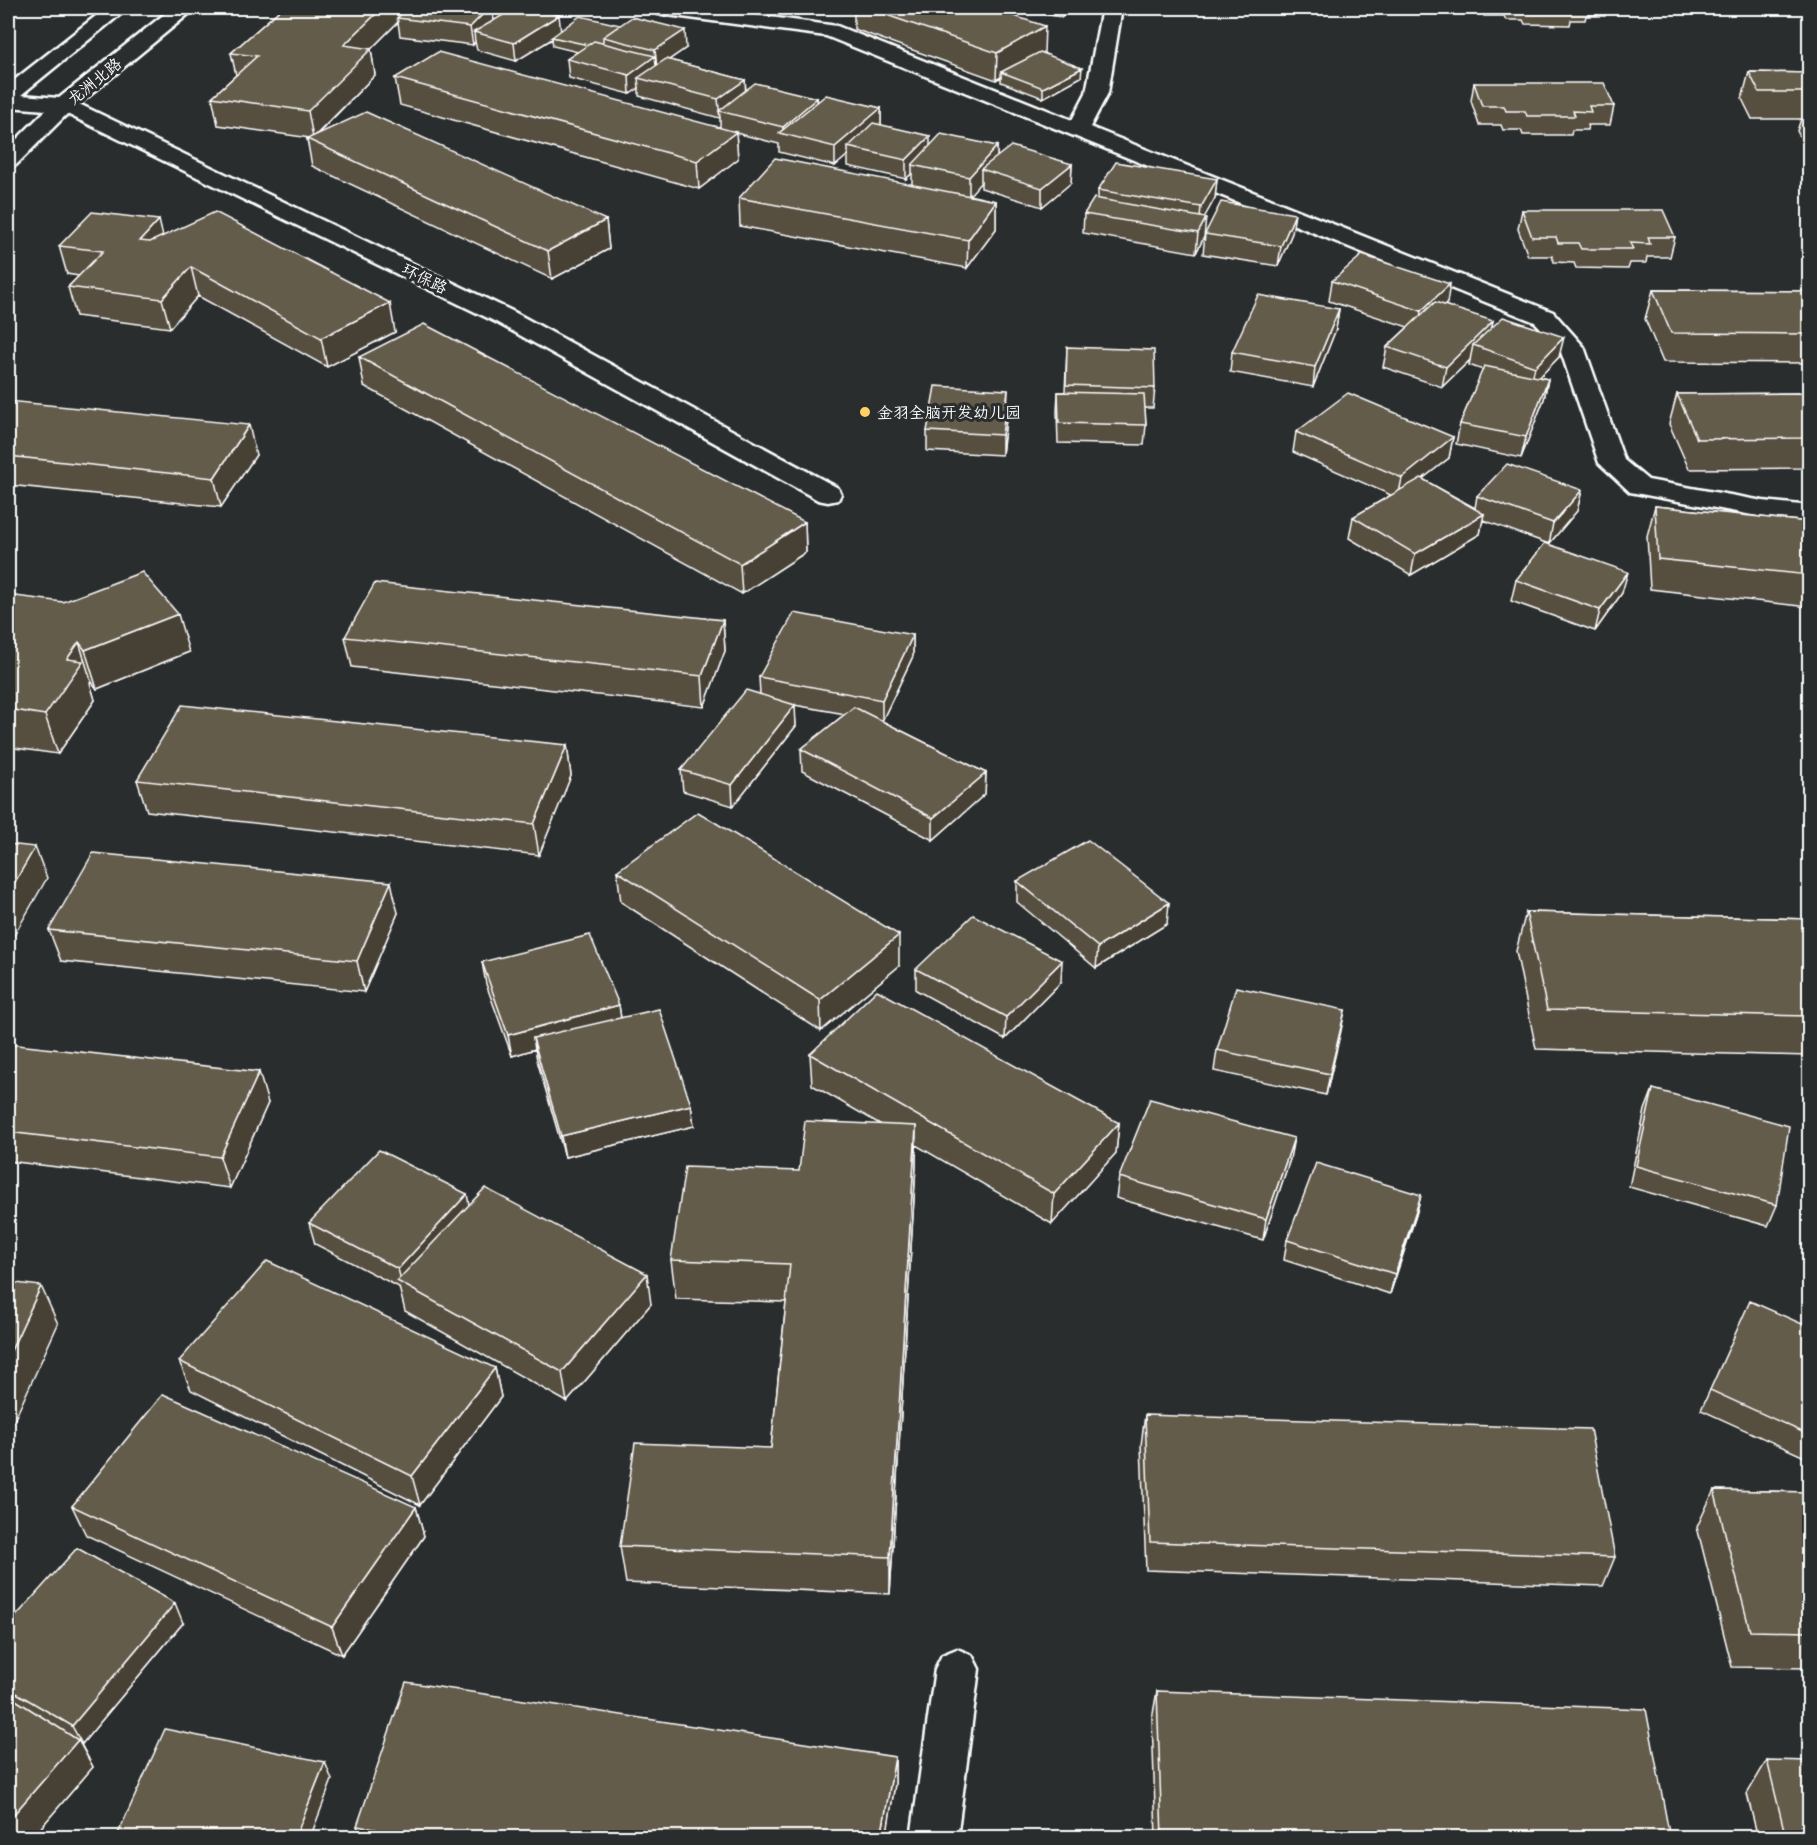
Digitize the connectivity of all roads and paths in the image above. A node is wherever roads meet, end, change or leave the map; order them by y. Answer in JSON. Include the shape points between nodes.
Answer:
{"nodes":[{"id":1,"x":118,"y":8,"type":"edge"},
{"id":2,"x":184,"y":8,"type":"edge"},
{"id":3,"x":659,"y":8,"type":"edge"},
{"id":4,"x":1112,"y":8,"type":"edge"},
{"id":5,"x":8,"y":95,"type":"edge"},
{"id":6,"x":8,"y":101,"type":"edge"},
{"id":7,"x":64,"y":105,"type":"junction"},
{"id":8,"x":1079,"y":128,"type":"junction"},
{"id":9,"x":8,"y":160,"type":"edge"},
{"id":10,"x":828,"y":494,"type":"dead end"},
{"id":11,"x":1809,"y":514,"type":"edge"},
{"id":12,"x":957,"y":1669,"type":"dead end"},
{"id":13,"x":934,"y":1838,"type":"edge"}],
"edges":[{"from":1,"to":5,"type":"street"},
{"from":2,"to":7,"type":"street","name":"龙洲北路"},
{"from":3,"to":8,"type":"street","via":[[830,30]]},
{"from":4,"to":8,"type":"street","via":[[1097,93]]},
{"from":6,"to":7,"type":"street","name":"环保路"},
{"from":7,"to":9,"type":"street","name":"龙洲北路"},
{"from":7,"to":10,"type":"street","name":"环保路","via":[[505,317]]},
{"from":8,"to":11,"type":"street","via":[[1544,317],[1572,346],[1612,463],[1639,486]]},
{"from":12,"to":13,"type":"street"}]}
